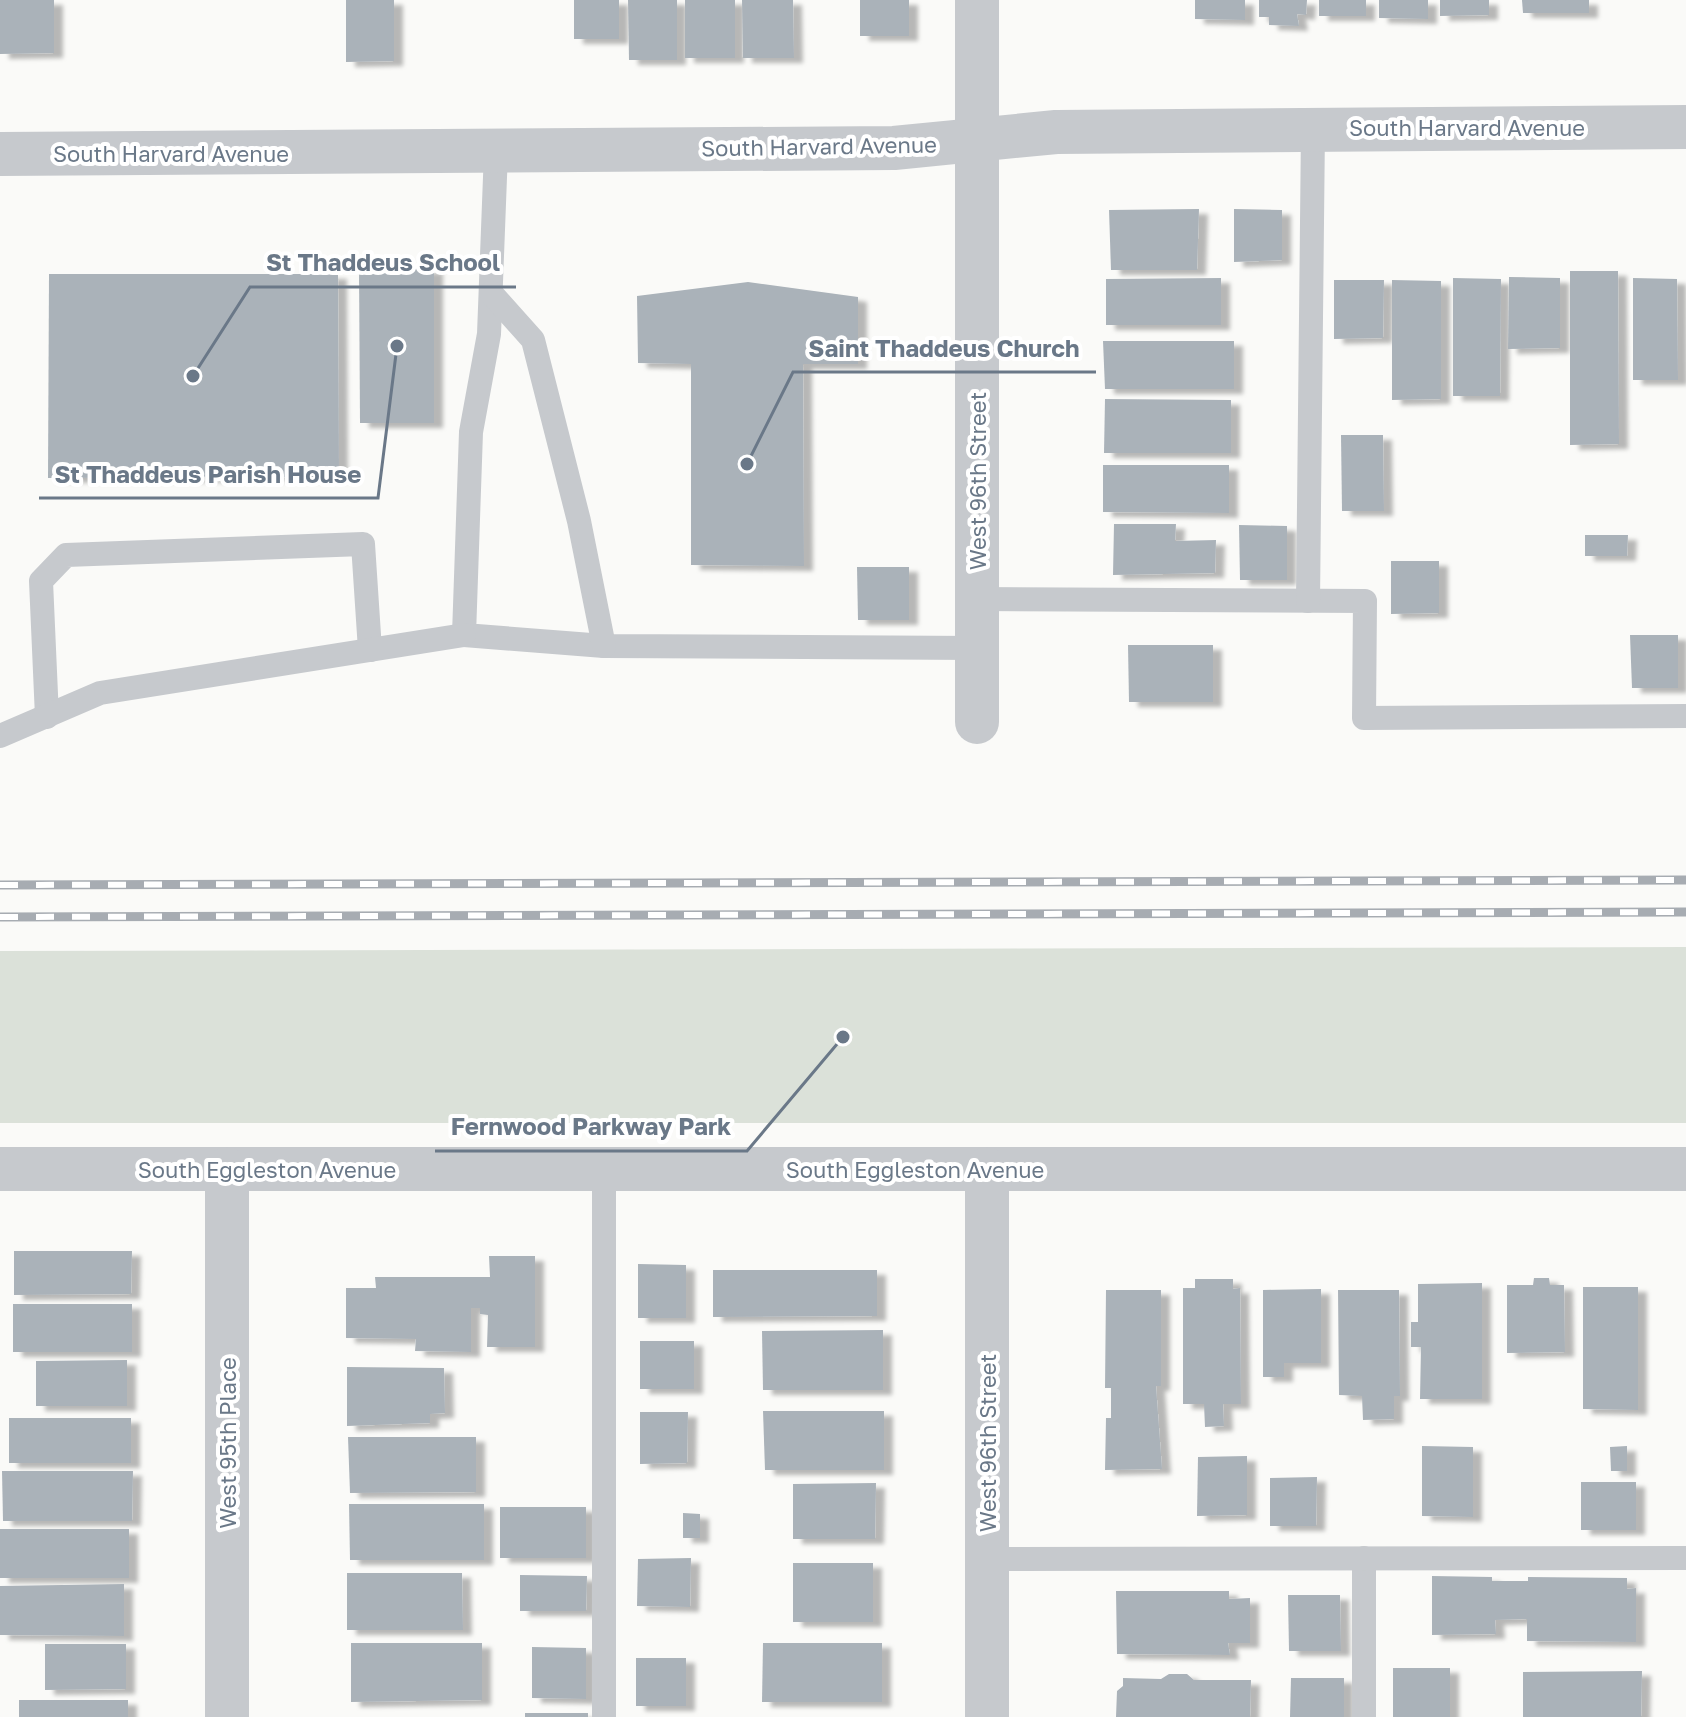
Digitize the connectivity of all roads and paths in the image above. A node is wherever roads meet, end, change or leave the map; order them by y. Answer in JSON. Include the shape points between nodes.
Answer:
{"nodes":[{"id":1,"x":977,"y":0,"type":"edge"},
{"id":2,"x":1686,"y":127,"type":"edge"},
{"id":3,"x":1313,"y":128,"type":"junction"},
{"id":4,"x":978,"y":140,"type":"junction"},
{"id":5,"x":496,"y":151,"type":"junction"},
{"id":6,"x":0,"y":154,"type":"edge"},
{"id":7,"x":491,"y":293,"type":"junction"},
{"id":8,"x":976,"y":599,"type":"junction"},
{"id":9,"x":1308,"y":601,"type":"junction"},
{"id":10,"x":464,"y":635,"type":"junction"},
{"id":11,"x":604,"y":646,"type":"junction"},
{"id":12,"x":976,"y":648,"type":"junction"},
{"id":13,"x":370,"y":650,"type":"junction"},
{"id":14,"x":1686,"y":716,"type":"edge"},
{"id":15,"x":47,"y":717,"type":"junction"},
{"id":16,"x":977,"y":722,"type":"dead end"},
{"id":17,"x":0,"y":736,"type":"edge"},
{"id":18,"x":0,"y":1169,"type":"edge"},
{"id":19,"x":227,"y":1169,"type":"junction"},
{"id":20,"x":604,"y":1169,"type":"junction"},
{"id":21,"x":987,"y":1169,"type":"junction"},
{"id":22,"x":1686,"y":1169,"type":"edge"},
{"id":23,"x":1364,"y":1558,"type":"junction"},
{"id":24,"x":1686,"y":1558,"type":"edge"},
{"id":25,"x":987,"y":1559,"type":"junction"},
{"id":26,"x":227,"y":1717,"type":"edge"},
{"id":27,"x":604,"y":1717,"type":"edge"},
{"id":28,"x":987,"y":1717,"type":"edge"},
{"id":29,"x":1364,"y":1717,"type":"edge"}],
"edges":[{"from":1,"to":4,"type":"street","name":"West 96th Street"},
{"from":2,"to":3,"type":"street","name":"South Harvard Avenue"},
{"from":3,"to":4,"type":"street","name":"South Harvard Avenue","via":[[1056,132]]},
{"from":3,"to":9,"type":"lane"},
{"from":4,"to":5,"type":"street","name":"South Harvard Avenue","via":[[894,148]]},
{"from":4,"to":8,"type":"street","name":"West 96th Street"},
{"from":5,"to":6,"type":"street","name":"South Harvard Avenue"},
{"from":5,"to":7,"type":"lane"},
{"from":7,"to":10,"type":"lane","via":[[471,432]]},
{"from":7,"to":11,"type":"lane","via":[[533,340]]},
{"from":8,"to":9,"type":"lane"},
{"from":8,"to":12,"type":"street","name":"West 96th Street"},
{"from":9,"to":14,"type":"lane","via":[[1365,601],[1364,718]]},
{"from":10,"to":11,"type":"lane"},
{"from":10,"to":13,"type":"lane"},
{"from":11,"to":12,"type":"lane"},
{"from":12,"to":16,"type":"street","name":"West 96th Street"},
{"from":13,"to":15,"type":"lane","via":[[100,693]]},
{"from":13,"to":15,"type":"lane","via":[[363,544],[66,555],[41,581]]},
{"from":15,"to":17,"type":"lane"},
{"from":18,"to":19,"type":"street","name":"South Eggleston Avenue"},
{"from":19,"to":20,"type":"street","name":"South Eggleston Avenue"},
{"from":19,"to":26,"type":"street","name":"West 95th Place"},
{"from":20,"to":21,"type":"street","name":"South Eggleston Avenue"},
{"from":20,"to":27,"type":"lane"},
{"from":21,"to":22,"type":"street","name":"South Eggleston Avenue"},
{"from":21,"to":25,"type":"street","name":"West 96th Street"},
{"from":23,"to":24,"type":"lane"},
{"from":23,"to":25,"type":"lane"},
{"from":23,"to":29,"type":"lane"},
{"from":25,"to":28,"type":"street","name":"West 96th Street"}]}
